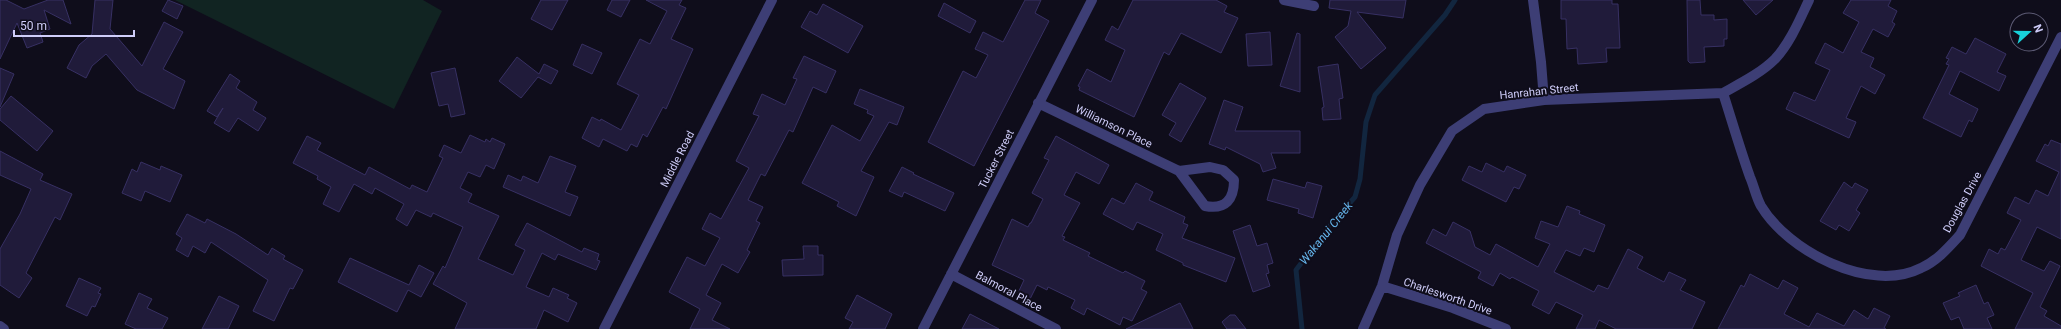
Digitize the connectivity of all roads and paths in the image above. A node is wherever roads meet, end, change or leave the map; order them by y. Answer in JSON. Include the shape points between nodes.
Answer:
{"nodes":[{"id":1,"x":772,"y":0,"type":"edge"},
{"id":2,"x":1092,"y":0,"type":"edge"},
{"id":3,"x":1284,"y":0,"type":"edge"},
{"id":4,"x":1533,"y":0,"type":"edge"},
{"id":5,"x":1809,"y":0,"type":"edge"},
{"id":6,"x":1314,"y":6,"type":"dead end"},
{"id":7,"x":2061,"y":37,"type":"edge"},
{"id":8,"x":1723,"y":93,"type":"junction"},
{"id":9,"x":1544,"y":100,"type":"junction"},
{"id":10,"x":1038,"y":103,"type":"junction"},
{"id":11,"x":1179,"y":171,"type":"junction"},
{"id":12,"x":951,"y":274,"type":"junction"},
{"id":13,"x":1382,"y":286,"type":"junction"},
{"id":14,"x":0,"y":326,"type":"edge"},
{"id":15,"x":4,"y":329,"type":"edge"},
{"id":16,"x":604,"y":329,"type":"edge"},
{"id":17,"x":923,"y":329,"type":"edge"},
{"id":18,"x":1056,"y":329,"type":"edge"},
{"id":19,"x":1363,"y":329,"type":"edge"},
{"id":20,"x":1506,"y":329,"type":"edge"}],
"edges":[{"from":1,"to":16,"type":"street","name":"Middle Road"},
{"from":2,"to":10,"type":"street","name":"Tucker Street"},
{"from":3,"to":6,"type":"street"},
{"from":4,"to":9,"type":"street","via":[[1542,62]]},
{"from":5,"to":8,"type":"street","name":"Hanrahan Street","via":[[1775,59]]},
{"from":7,"to":8,"type":"street","name":"Douglas Drive","via":[[1960,235],[1943,254],[1921,268],[1902,275],[1865,275],[1847,269],[1806,250],[1778,229],[1760,204]]},
{"from":8,"to":9,"type":"street","name":"Hanrahan Street"},
{"from":9,"to":13,"type":"street","name":"Hanrahan Street","via":[[1484,110],[1452,131],[1420,185],[1397,235]]},
{"from":10,"to":11,"type":"street","name":"Williamson Place"},
{"from":10,"to":12,"type":"street","name":"Tucker Street"},
{"from":11,"to":11,"type":"street","name":"Williamson Place","via":[[1210,167],[1223,170],[1234,180],[1234,191],[1230,200],[1222,206],[1205,206]]},
{"from":12,"to":17,"type":"street","name":"Tucker Street"},
{"from":12,"to":18,"type":"street","name":"Balmoral Place"},
{"from":13,"to":19,"type":"street","name":"Hanrahan Street"},
{"from":13,"to":20,"type":"street","name":"Charlesworth Drive","via":[[1453,308]]},
{"from":14,"to":15,"type":"street"}]}
